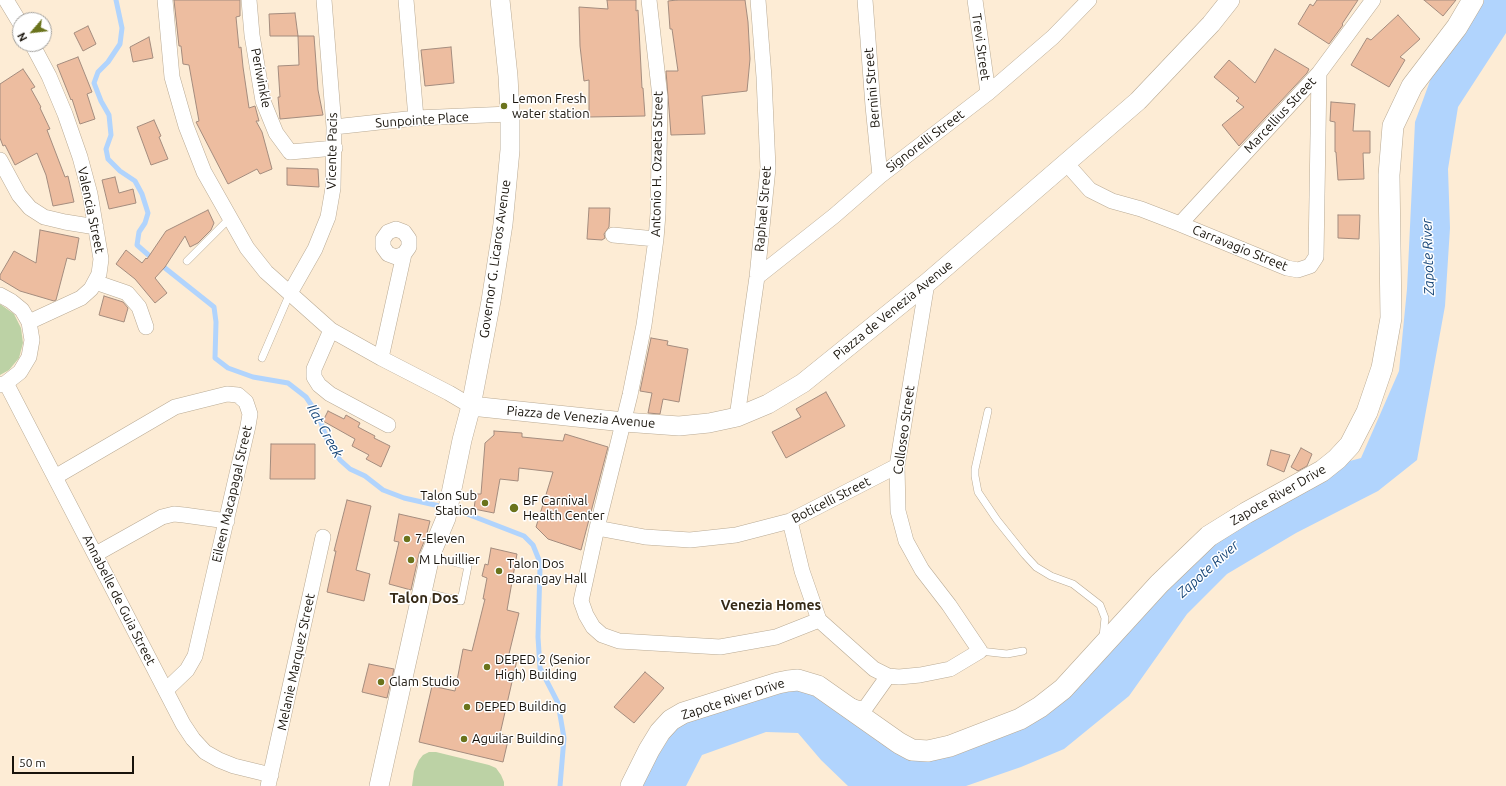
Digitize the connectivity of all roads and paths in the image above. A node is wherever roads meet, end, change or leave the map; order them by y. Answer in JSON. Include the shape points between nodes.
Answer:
{"nodes":[{"id":1,"x":6,"y":0,"type":"edge"},
{"id":2,"x":165,"y":0,"type":"edge"},
{"id":3,"x":249,"y":0,"type":"edge"},
{"id":4,"x":324,"y":0,"type":"edge"},
{"id":5,"x":406,"y":0,"type":"edge"},
{"id":6,"x":500,"y":0,"type":"edge"},
{"id":7,"x":649,"y":0,"type":"edge"},
{"id":8,"x":758,"y":0,"type":"edge"},
{"id":9,"x":865,"y":0,"type":"edge"},
{"id":10,"x":975,"y":0,"type":"edge"},
{"id":11,"x":1089,"y":0,"type":"edge"},
{"id":12,"x":1230,"y":0,"type":"edge"},
{"id":13,"x":1373,"y":0,"type":"edge"},
{"id":14,"x":1473,"y":0,"type":"edge"},
{"id":15,"x":13,"y":12,"type":"edge"},
{"id":16,"x":36,"y":52,"type":"edge"},
{"id":17,"x":1319,"y":73,"type":"junction"},
{"id":18,"x":988,"y":93,"type":"junction"},
{"id":19,"x":510,"y":114,"type":"junction"},
{"id":20,"x":416,"y":118,"type":"junction"},
{"id":21,"x":334,"y":127,"type":"junction"},
{"id":22,"x":335,"y":148,"type":"junction"},
{"id":23,"x":0,"y":160,"type":"edge"},
{"id":24,"x":1066,"y":163,"type":"junction"},
{"id":25,"x":880,"y":176,"type":"junction"},
{"id":26,"x":230,"y":218,"type":"junction"},
{"id":27,"x":1180,"y":224,"type":"junction"},
{"id":28,"x":96,"y":227,"type":"junction"},
{"id":29,"x":613,"y":235,"type":"dead end"},
{"id":30,"x":656,"y":239,"type":"junction"},
{"id":31,"x":404,"y":254,"type":"dead end"},
{"id":32,"x":187,"y":261,"type":"dead end"},
{"id":33,"x":758,"y":277,"type":"junction"},
{"id":34,"x":95,"y":282,"type":"junction"},
{"id":35,"x":927,"y":284,"type":"junction"},
{"id":36,"x":290,"y":294,"type":"junction"},
{"id":37,"x":0,"y":295,"type":"edge"},
{"id":38,"x":29,"y":322,"type":"junction"},
{"id":39,"x":146,"y":327,"type":"dead end"},
{"id":40,"x":331,"y":330,"type":"junction"},
{"id":41,"x":262,"y":358,"type":"dead end"},
{"id":42,"x":381,"y":358,"type":"junction"},
{"id":43,"x":3,"y":384,"type":"edge"},
{"id":44,"x":471,"y":406,"type":"junction"},
{"id":45,"x":988,"y":411,"type":"dead end"},
{"id":46,"x":737,"y":417,"type":"junction"},
{"id":47,"x":624,"y":422,"type":"junction"},
{"id":48,"x":388,"y":425,"type":"dead end"},
{"id":49,"x":897,"y":466,"type":"junction"},
{"id":50,"x":55,"y":477,"type":"junction"},
{"id":51,"x":227,"y":521,"type":"junction"},
{"id":52,"x":790,"y":521,"type":"junction"},
{"id":53,"x":597,"y":528,"type":"junction"},
{"id":54,"x":324,"y":537,"type":"dead end"},
{"id":55,"x":96,"y":554,"type":"junction"},
{"id":56,"x":430,"y":556,"type":"junction"},
{"id":57,"x":422,"y":592,"type":"junction"},
{"id":58,"x":819,"y":620,"type":"junction"},
{"id":59,"x":1023,"y":650,"type":"dead end"},
{"id":60,"x":980,"y":651,"type":"junction"},
{"id":61,"x":1100,"y":651,"type":"junction"},
{"id":62,"x":888,"y":676,"type":"junction"},
{"id":63,"x":166,"y":690,"type":"junction"},
{"id":64,"x":844,"y":703,"type":"junction"},
{"id":65,"x":270,"y":780,"type":"edge"},
{"id":66,"x":379,"y":786,"type":"edge"},
{"id":67,"x":631,"y":786,"type":"edge"}],
"edges":[{"from":1,"to":15,"type":"street"},
{"from":2,"to":26,"type":"street","via":[[172,77],[178,102],[204,172]]},
{"from":3,"to":22,"type":"street","name":"Periwinkle","via":[[262,101],[276,133],[290,152]]},
{"from":4,"to":21,"type":"street","name":"Vicente Pacis"},
{"from":5,"to":20,"type":"street"},
{"from":6,"to":19,"type":"street","name":"Governor G. Licaros Avenue"},
{"from":7,"to":30,"type":"street","name":"Antonio H. Ozaeta Street","via":[[660,97]]},
{"from":8,"to":33,"type":"street","name":"Raphael Street","via":[[768,168]]},
{"from":9,"to":25,"type":"street","name":"Bernini Street"},
{"from":10,"to":18,"type":"street","name":"Trevi Street"},
{"from":11,"to":18,"type":"street","name":"Signorelli Street","via":[[1053,37]]},
{"from":12,"to":24,"type":"street","name":"Piazza de Venezia Avenue","via":[[1211,24],[1138,101]]},
{"from":13,"to":17,"type":"street","name":"Marcellius Street"},
{"from":14,"to":61,"type":"main road","name":"Zapote River Drive","via":[[1457,27],[1412,86],[1393,126],[1389,176],[1391,318],[1382,368],[1367,412],[1350,445],[1338,459],[1322,471],[1246,512],[1209,536],[1159,584]]},
{"from":16,"to":28,"type":"street","name":"Valencia Street","via":[[65,114],[88,186]]},
{"from":17,"to":27,"type":"street","name":"Marcellius Street"},
{"from":17,"to":27,"type":"street","name":"Carravagio Street","via":[[1316,257],[1310,266],[1298,270],[1287,268]]},
{"from":18,"to":25,"type":"street","name":"Signorelli Street"},
{"from":19,"to":20,"type":"street","name":"Sunpointe Place"},
{"from":19,"to":44,"type":"street","name":"Governor G. Licaros Avenue","via":[[510,150],[503,224]]},
{"from":20,"to":21,"type":"street","name":"Sunpointe Place"},
{"from":21,"to":22,"type":"street","name":"Vicente Pacis"},
{"from":22,"to":36,"type":"street","name":"Vicente Pacis","via":[[333,188],[328,217],[315,249]]},
{"from":23,"to":28,"type":"street","via":[[19,195],[30,208],[44,216]]},
{"from":24,"to":27,"type":"street","name":"Carravagio Street","via":[[1090,190],[1112,201]]},
{"from":24,"to":35,"type":"street","name":"Piazza de Venezia Avenue"},
{"from":25,"to":33,"type":"street","name":"Signorelli Street"},
{"from":26,"to":32,"type":"lane"},
{"from":26,"to":36,"type":"street","via":[[266,272]]},
{"from":28,"to":34,"type":"street","name":"Valencia Street","via":[[101,260]]},
{"from":29,"to":30,"type":"street"},
{"from":30,"to":47,"type":"street","name":"Antonio H. Ozaeta Street","via":[[644,325]]},
{"from":31,"to":42,"type":"street"},
{"from":33,"to":46,"type":"street","name":"Raphael Street"},
{"from":34,"to":38,"type":"street","name":"Valencia Street","via":[[81,298]]},
{"from":34,"to":39,"type":"street","via":[[127,293],[139,306]]},
{"from":35,"to":46,"type":"street","name":"Piazza de Venezia Avenue","via":[[803,383],[768,404]]},
{"from":35,"to":49,"type":"street","name":"Colloseo Street"},
{"from":36,"to":40,"type":"street"},
{"from":36,"to":41,"type":"lane"},
{"from":37,"to":38,"type":"street","via":[[22,310]]},
{"from":38,"to":43,"type":"street","via":[[32,340],[29,357],[20,372]]},
{"from":40,"to":42,"type":"street"},
{"from":40,"to":48,"type":"street","via":[[314,369],[314,377],[330,394]]},
{"from":42,"to":44,"type":"street"},
{"from":43,"to":50,"type":"street","name":"Annabelle de Guia Street"},
{"from":44,"to":47,"type":"street","name":"Piazza de Venezia Avenue"},
{"from":44,"to":56,"type":"street","name":"Governor G. Licaros Avenue","via":[[448,508]]},
{"from":45,"to":61,"type":"lane","via":[[975,469],[978,492],[996,520],[1036,567],[1073,584],[1100,605],[1105,618]]},
{"from":46,"to":47,"type":"street","name":"Piazza de Venezia Avenue","via":[[679,426]]},
{"from":47,"to":53,"type":"street","name":"Antonio H. Ozaeta Street"},
{"from":49,"to":52,"type":"street","name":"Boticelli Street"},
{"from":49,"to":60,"type":"street","name":"Colloseo Street","via":[[898,511],[906,541],[922,570]]},
{"from":50,"to":51,"type":"street","name":"Eileen Macapagal Street","via":[[175,407],[227,394],[238,395],[246,402],[250,414]]},
{"from":50,"to":55,"type":"street","name":"Annabelle de Guia Street"},
{"from":51,"to":55,"type":"street","via":[[174,514],[162,517]]},
{"from":51,"to":63,"type":"street","name":"Eileen Macapagal Street","via":[[195,656],[187,670]]},
{"from":52,"to":53,"type":"street","name":"Boticelli Street","via":[[736,535],[690,540],[645,537]]},
{"from":52,"to":58,"type":"street","via":[[802,571]]},
{"from":53,"to":58,"type":"street","name":"Antonio H. Ozaeta Street","via":[[581,601],[593,627],[602,635],[619,641],[720,647],[776,637]]},
{"from":54,"to":65,"type":"street","name":"Melanie Marquez Street"},
{"from":55,"to":63,"type":"street","name":"Annabelle de Guia Street"},
{"from":56,"to":57,"type":"street","name":"Governor G. Licaros Avenue"},
{"from":56,"to":57,"type":"lane","via":[[468,566],[461,601]]},
{"from":57,"to":66,"type":"street","name":"Governor G. Licaros Avenue"},
{"from":58,"to":62,"type":"street","via":[[874,669]]},
{"from":59,"to":60,"type":"lane","via":[[1007,654]]},
{"from":60,"to":62,"type":"street","via":[[950,669],[920,675]]},
{"from":61,"to":64,"type":"main road","name":"Zapote River Drive","via":[[1063,689],[1020,719],[972,738],[928,751],[905,747]]},
{"from":62,"to":64,"type":"street","name":"Zapote River Drive","via":[[866,707],[860,709]]},
{"from":63,"to":65,"type":"street","name":"Annabelle de Guia Street","via":[[192,739],[205,752]]},
{"from":64,"to":67,"type":"main road","name":"Zapote River Drive","via":[[818,686],[798,680],[778,683],[683,713],[671,720],[660,732]]}]}
